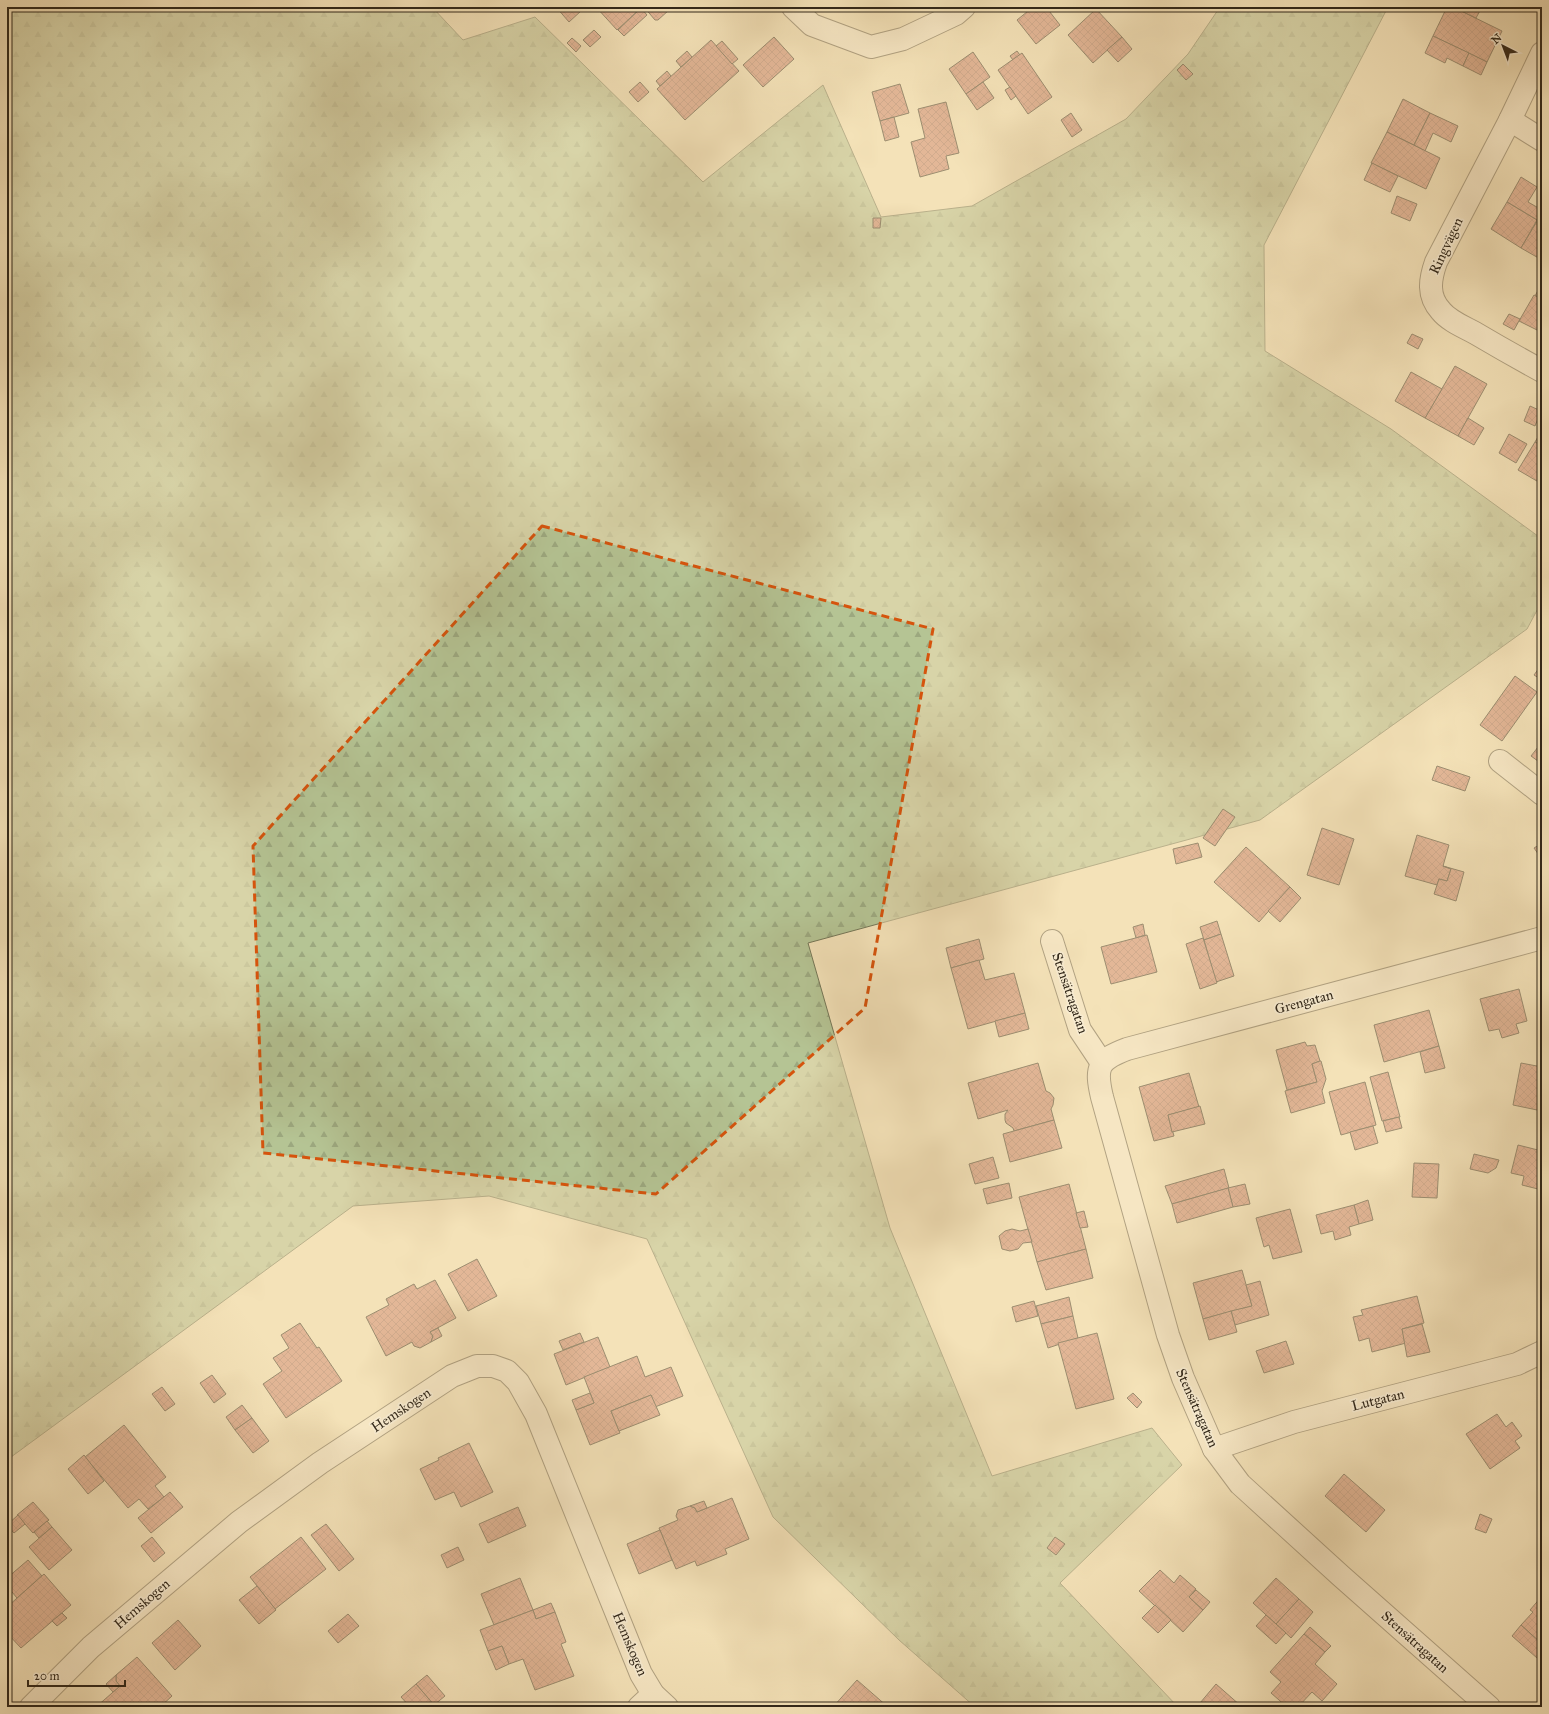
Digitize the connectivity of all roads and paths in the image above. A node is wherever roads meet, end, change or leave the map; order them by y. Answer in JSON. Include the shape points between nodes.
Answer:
{"nodes":[{"id":1,"x":793,"y":7,"type":"edge"},
{"id":2,"x":964,"y":7,"type":"edge"},
{"id":3,"x":1542,"y":53,"type":"edge"},
{"id":4,"x":1510,"y":120,"type":"junction"},
{"id":5,"x":1542,"y":140,"type":"edge"},
{"id":6,"x":1542,"y":371,"type":"edge"},
{"id":7,"x":1500,"y":762,"type":"dead end"},
{"id":8,"x":1542,"y":794,"type":"edge"},
{"id":9,"x":1542,"y":938,"type":"edge"},
{"id":10,"x":1052,"y":941,"type":"dead end"},
{"id":11,"x":1102,"y":1063,"type":"junction"},
{"id":12,"x":1542,"y":1352,"type":"edge"},
{"id":13,"x":1214,"y":1449,"type":"junction"},
{"id":14,"x":653,"y":1703,"type":"edge"},
{"id":15,"x":31,"y":1707,"type":"edge"},
{"id":16,"x":1489,"y":1707,"type":"edge"}],
"edges":[{"from":1,"to":2,"type":"street","via":[[812,25],[871,47],[904,39],[956,14]]},
{"from":3,"to":4,"type":"street","name":"Ringvägen"},
{"from":4,"to":5,"type":"street"},
{"from":4,"to":6,"type":"street","name":"Ringvägen","via":[[1436,262],[1430,290],[1441,312]]},
{"from":7,"to":8,"type":"street"},
{"from":9,"to":11,"type":"street","name":"Grengatan","via":[[1127,1049]]},
{"from":10,"to":11,"type":"street","name":"Stensätragatan","via":[[1080,1030]]},
{"from":11,"to":13,"type":"street","name":"Stensätragatan","via":[[1098,1074],[1102,1097],[1168,1334],[1182,1378]]},
{"from":12,"to":13,"type":"street","name":"Lutgatan","via":[[1518,1364],[1294,1422]]},
{"from":13,"to":16,"type":"street","name":"Stensätragatan","via":[[1240,1484]]},
{"from":14,"to":15,"type":"street","name":"Hemskogen","via":[[536,1414],[518,1382],[507,1371],[493,1366],[477,1366],[452,1376],[320,1463],[238,1522],[97,1642]]}]}
